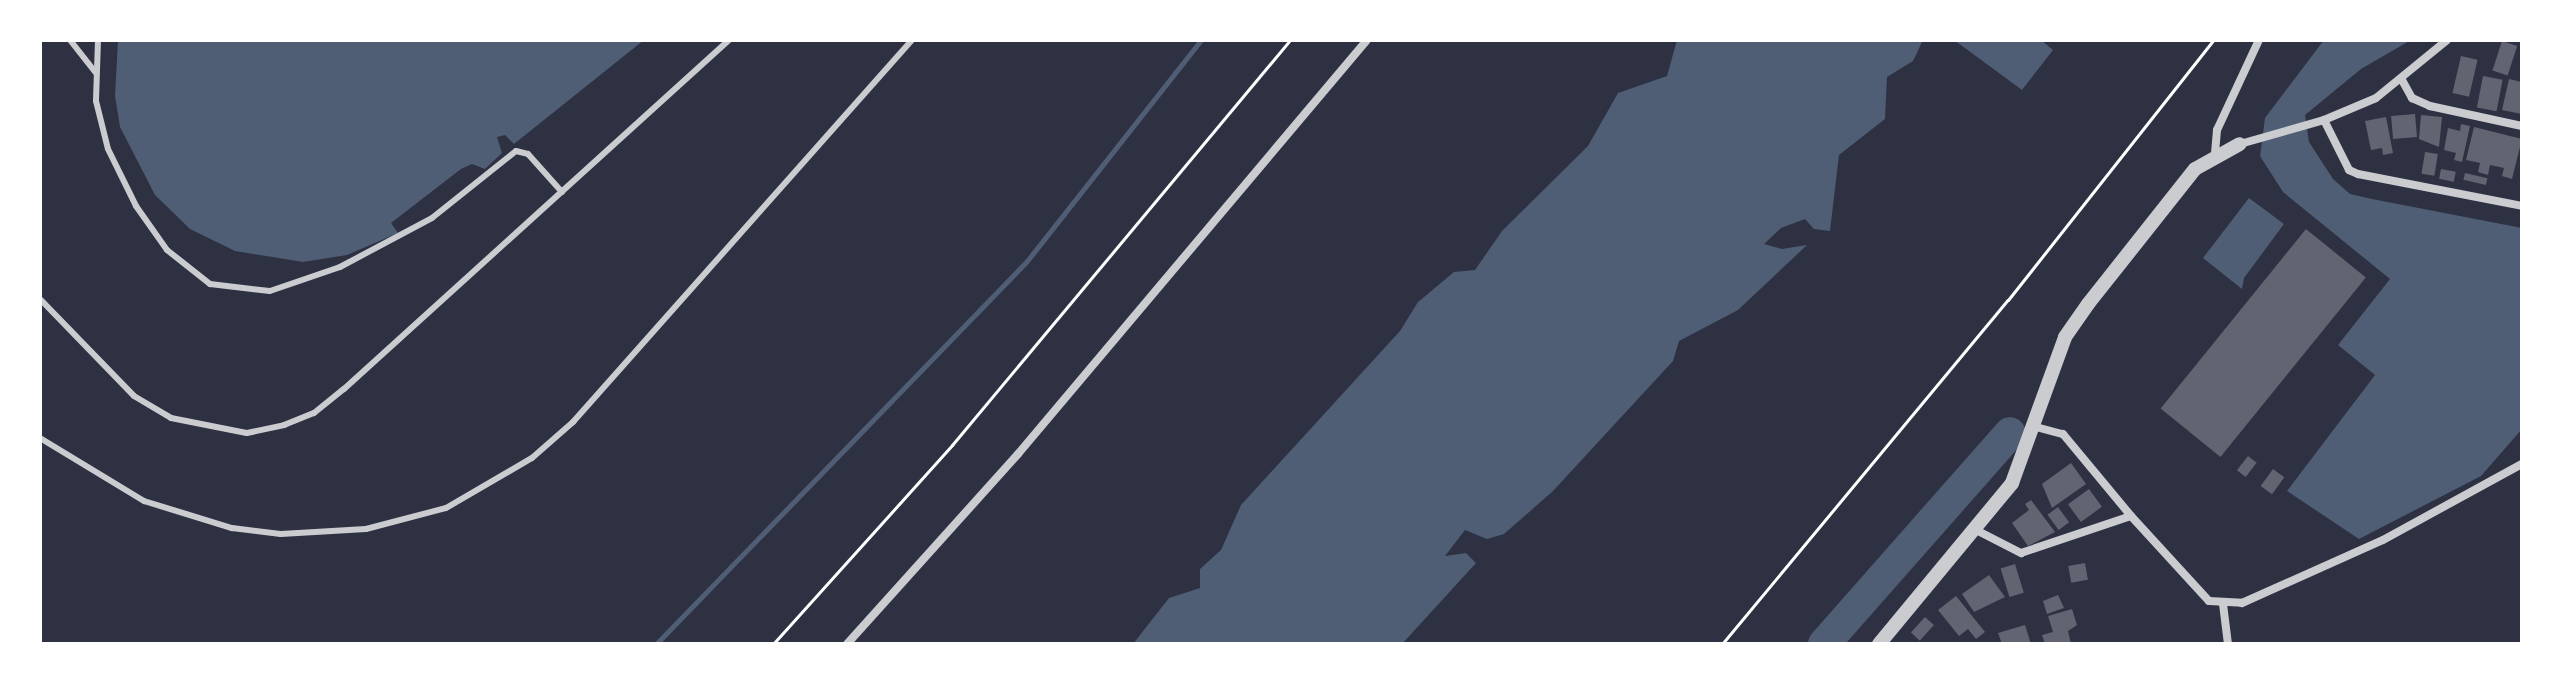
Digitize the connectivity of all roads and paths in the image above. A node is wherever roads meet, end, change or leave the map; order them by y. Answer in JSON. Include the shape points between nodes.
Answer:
{"nodes":[{"id":1,"x":70,"y":40,"type":"edge"},
{"id":2,"x":98,"y":40,"type":"edge"},
{"id":3,"x":729,"y":40,"type":"edge"},
{"id":4,"x":912,"y":40,"type":"edge"},
{"id":5,"x":1290,"y":40,"type":"edge"},
{"id":6,"x":1367,"y":40,"type":"edge"},
{"id":7,"x":2213,"y":40,"type":"edge"},
{"id":8,"x":2259,"y":40,"type":"edge"},
{"id":9,"x":2447,"y":40,"type":"edge"},
{"id":10,"x":96,"y":73,"type":"junction"},
{"id":11,"x":2402,"y":80,"type":"junction"},
{"id":12,"x":2324,"y":120,"type":"junction"},
{"id":13,"x":2522,"y":126,"type":"edge"},
{"id":14,"x":2240,"y":144,"type":"joint"},
{"id":15,"x":2215,"y":153,"type":"junction"},
{"id":16,"x":562,"y":192,"type":"junction"},
{"id":17,"x":2522,"y":206,"type":"edge"},
{"id":18,"x":40,"y":299,"type":"edge"},
{"id":19,"x":2036,"y":427,"type":"junction"},
{"id":20,"x":40,"y":438,"type":"edge"},
{"id":21,"x":2522,"y":464,"type":"edge"},
{"id":22,"x":2131,"y":516,"type":"junction"},
{"id":23,"x":1976,"y":530,"type":"junction"},
{"id":24,"x":2223,"y":604,"type":"junction"},
{"id":25,"x":773,"y":644,"type":"edge"},
{"id":26,"x":847,"y":644,"type":"edge"},
{"id":27,"x":1722,"y":644,"type":"edge"},
{"id":28,"x":1879,"y":644,"type":"edge"},
{"id":29,"x":2228,"y":644,"type":"edge"}],
"edges":[{"from":1,"to":10,"type":"lane"},
{"from":2,"to":10,"type":"lane"},
{"from":3,"to":16,"type":"lane"},
{"from":4,"to":20,"type":"lane","via":[[573,422],[532,458],[446,508],[366,529],[281,534],[232,528],[144,501]]},
{"from":5,"to":25,"type":"path","via":[[952,445]]},
{"from":6,"to":26,"type":"street","via":[[1018,454]]},
{"from":7,"to":27,"type":"path","via":[[1980,335]]},
{"from":8,"to":15,"type":"street","via":[[2217,130]]},
{"from":9,"to":11,"type":"street"},
{"from":10,"to":16,"type":"lane","via":[[96,101],[108,149],[136,206],[167,250],[210,284],[270,291],[340,267],[432,218],[516,151],[528,154]]},
{"from":11,"to":12,"type":"street"},
{"from":11,"to":13,"type":"street","via":[[2412,98],[2430,106]]},
{"from":12,"to":14,"type":"street"},
{"from":12,"to":17,"type":"street","via":[[2349,170],[2358,174]]},
{"from":14,"to":15,"type":"street"},
{"from":15,"to":19,"type":"street","via":[[2195,169],[2065,337]]},
{"from":16,"to":18,"type":"lane","via":[[314,413],[247,433],[171,418],[134,396]]},
{"from":19,"to":22,"type":"street","via":[[2063,434]]},
{"from":19,"to":23,"type":"street","via":[[2012,483]]},
{"from":21,"to":24,"type":"street","via":[[2383,540],[2242,603]]},
{"from":22,"to":23,"type":"street","via":[[2021,553]]},
{"from":22,"to":24,"type":"street","via":[[2209,601]]},
{"from":23,"to":28,"type":"street"},
{"from":24,"to":29,"type":"street"}]}
